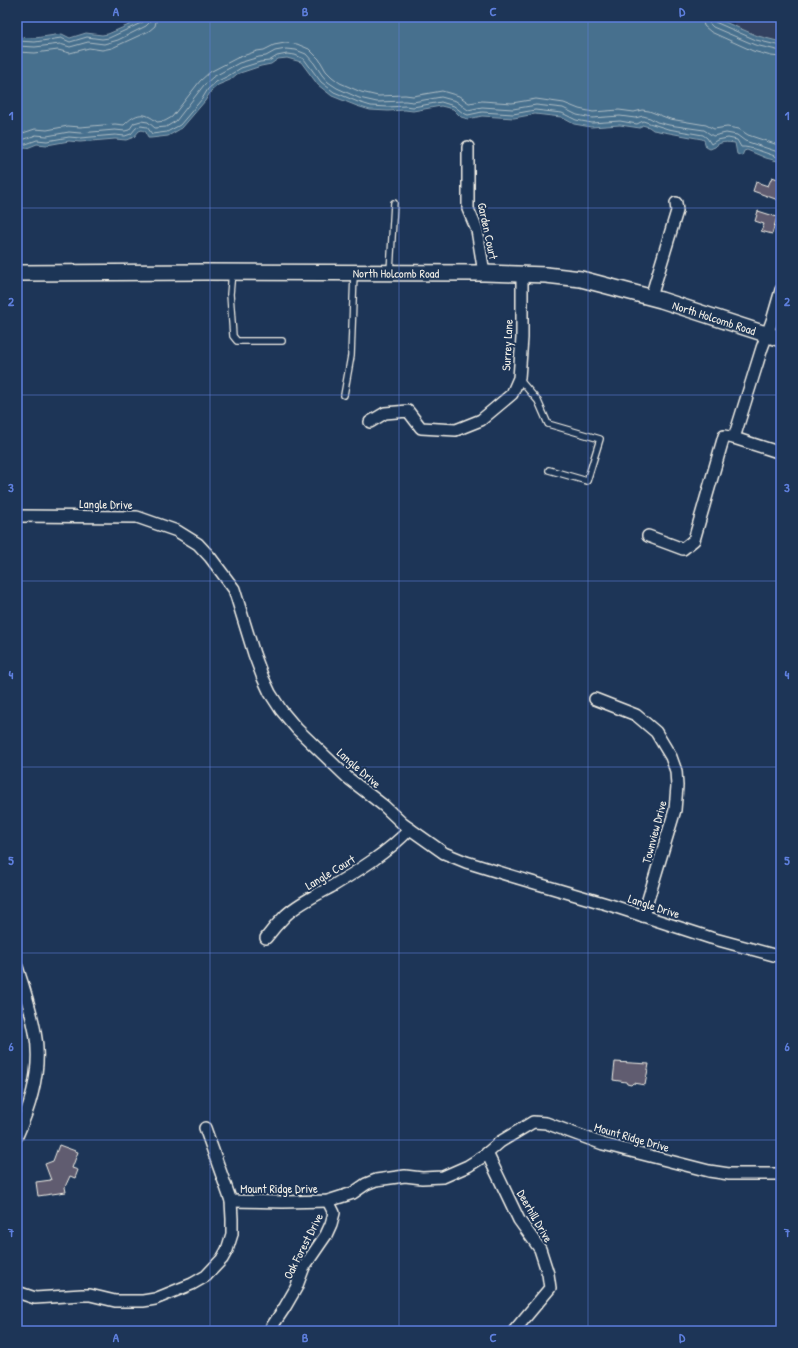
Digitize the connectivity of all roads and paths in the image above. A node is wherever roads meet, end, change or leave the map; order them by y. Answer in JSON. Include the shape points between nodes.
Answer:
{"nodes":[{"id":1,"x":468,"y":147,"type":"dead end"},
{"id":2,"x":676,"y":203,"type":"dead end"},
{"id":3,"x":394,"y":204,"type":"dead end"},
{"id":4,"x":232,"y":272,"type":"junction"},
{"id":5,"x":17,"y":273,"type":"edge"},
{"id":6,"x":354,"y":273,"type":"junction"},
{"id":7,"x":390,"y":273,"type":"junction"},
{"id":8,"x":484,"y":273,"type":"junction"},
{"id":9,"x":522,"y":274,"type":"junction"},
{"id":10,"x":781,"y":290,"type":"edge"},
{"id":11,"x":650,"y":297,"type":"junction"},
{"id":12,"x":774,"y":337,"type":"edge"},
{"id":13,"x":282,"y":341,"type":"dead end"},
{"id":14,"x":518,"y":378,"type":"junction"},
{"id":15,"x":344,"y":396,"type":"dead end"},
{"id":16,"x":370,"y":422,"type":"dead end"},
{"id":17,"x":734,"y":438,"type":"junction"},
{"id":18,"x":781,"y":453,"type":"edge"},
{"id":19,"x":549,"y":470,"type":"dead end"},
{"id":20,"x":17,"y":516,"type":"edge"},
{"id":21,"x":648,"y":536,"type":"dead end"},
{"id":22,"x":595,"y":699,"type":"dead end"},
{"id":23,"x":410,"y":829,"type":"junction"},
{"id":24,"x":643,"y":916,"type":"junction"},
{"id":25,"x":266,"y":938,"type":"dead end"},
{"id":26,"x":781,"y":957,"type":"edge"},
{"id":27,"x":17,"y":967,"type":"edge"},
{"id":28,"x":205,"y":1128,"type":"dead end"},
{"id":29,"x":17,"y":1136,"type":"edge"},
{"id":30,"x":487,"y":1153,"type":"junction"},
{"id":31,"x":781,"y":1174,"type":"edge"},
{"id":32,"x":429,"y":1178,"type":"joint"},
{"id":33,"x":230,"y":1201,"type":"junction"},
{"id":34,"x":328,"y":1201,"type":"junction"},
{"id":35,"x":17,"y":1292,"type":"edge"},
{"id":36,"x":269,"y":1331,"type":"edge"},
{"id":37,"x":514,"y":1331,"type":"edge"}],
"edges":[{"from":1,"to":8,"type":"street","name":"Garden Court","via":[[468,209],[477,230]]},
{"from":2,"to":11,"type":"street","via":[[677,211]]},
{"from":3,"to":7,"type":"lane"},
{"from":4,"to":5,"type":"street","name":"North Holcomb Road"},
{"from":4,"to":6,"type":"street","name":"North Holcomb Road"},
{"from":4,"to":13,"type":"lane","via":[[230,294],[233,336],[237,341]]},
{"from":6,"to":7,"type":"street","name":"North Holcomb Road"},
{"from":6,"to":15,"type":"lane","via":[[352,356]]},
{"from":7,"to":8,"type":"street","name":"North Holcomb Road"},
{"from":8,"to":9,"type":"street","name":"North Holcomb Road"},
{"from":9,"to":11,"type":"street","name":"North Holcomb Road","via":[[581,279]]},
{"from":9,"to":14,"type":"street","name":"Surrey Lane","via":[[522,338]]},
{"from":10,"to":12,"type":"street"},
{"from":11,"to":12,"type":"street","name":"North Holcomb Road"},
{"from":12,"to":17,"type":"street"},
{"from":14,"to":16,"type":"street","name":"Surrey Lane","via":[[512,394],[481,420],[456,430],[420,428],[408,411],[385,413]]},
{"from":14,"to":19,"type":"lane","via":[[538,401],[548,424],[600,439],[587,481]]},
{"from":17,"to":18,"type":"street"},
{"from":17,"to":21,"type":"street","via":[[724,436],[694,540],[684,549]]},
{"from":20,"to":23,"type":"street","name":"Langle Drive","via":[[136,517],[177,531],[198,544],[234,589],[263,678],[282,710],[297,729],[348,778]]},
{"from":22,"to":24,"type":"street","name":"Townview Drive","via":[[636,715],[656,732],[676,771],[675,810]]},
{"from":23,"to":24,"type":"street","name":"Langle Drive","via":[[444,853],[466,862]]},
{"from":23,"to":25,"type":"street","name":"Langle Court","via":[[379,857],[287,914]]},
{"from":24,"to":26,"type":"street","name":"Langle Drive"},
{"from":27,"to":29,"type":"street","via":[[35,1033],[37,1064],[31,1095]]},
{"from":28,"to":33,"type":"street"},
{"from":30,"to":31,"type":"street","name":"Mount Ridge Drive","via":[[533,1122],[546,1123],[603,1144],[709,1171],[729,1174]]},
{"from":30,"to":32,"type":"street","name":"Mount Ridge Drive","via":[[468,1166],[443,1177]]},
{"from":30,"to":37,"type":"street","name":"Deerhill Drive","via":[[520,1220],[540,1249],[548,1274],[550,1288]]},
{"from":32,"to":34,"type":"street","name":"Oak Forest Drive","via":[[405,1176],[376,1180],[353,1193]]},
{"from":33,"to":34,"type":"street","name":"Mount Ridge Drive"},
{"from":33,"to":35,"type":"street","via":[[232,1234],[227,1250],[206,1276],[192,1284],[155,1299],[142,1301],[115,1300],[90,1295],[35,1298]]},
{"from":34,"to":36,"type":"street","name":"Oak Forest Drive","via":[[334,1213],[331,1224]]}]}
